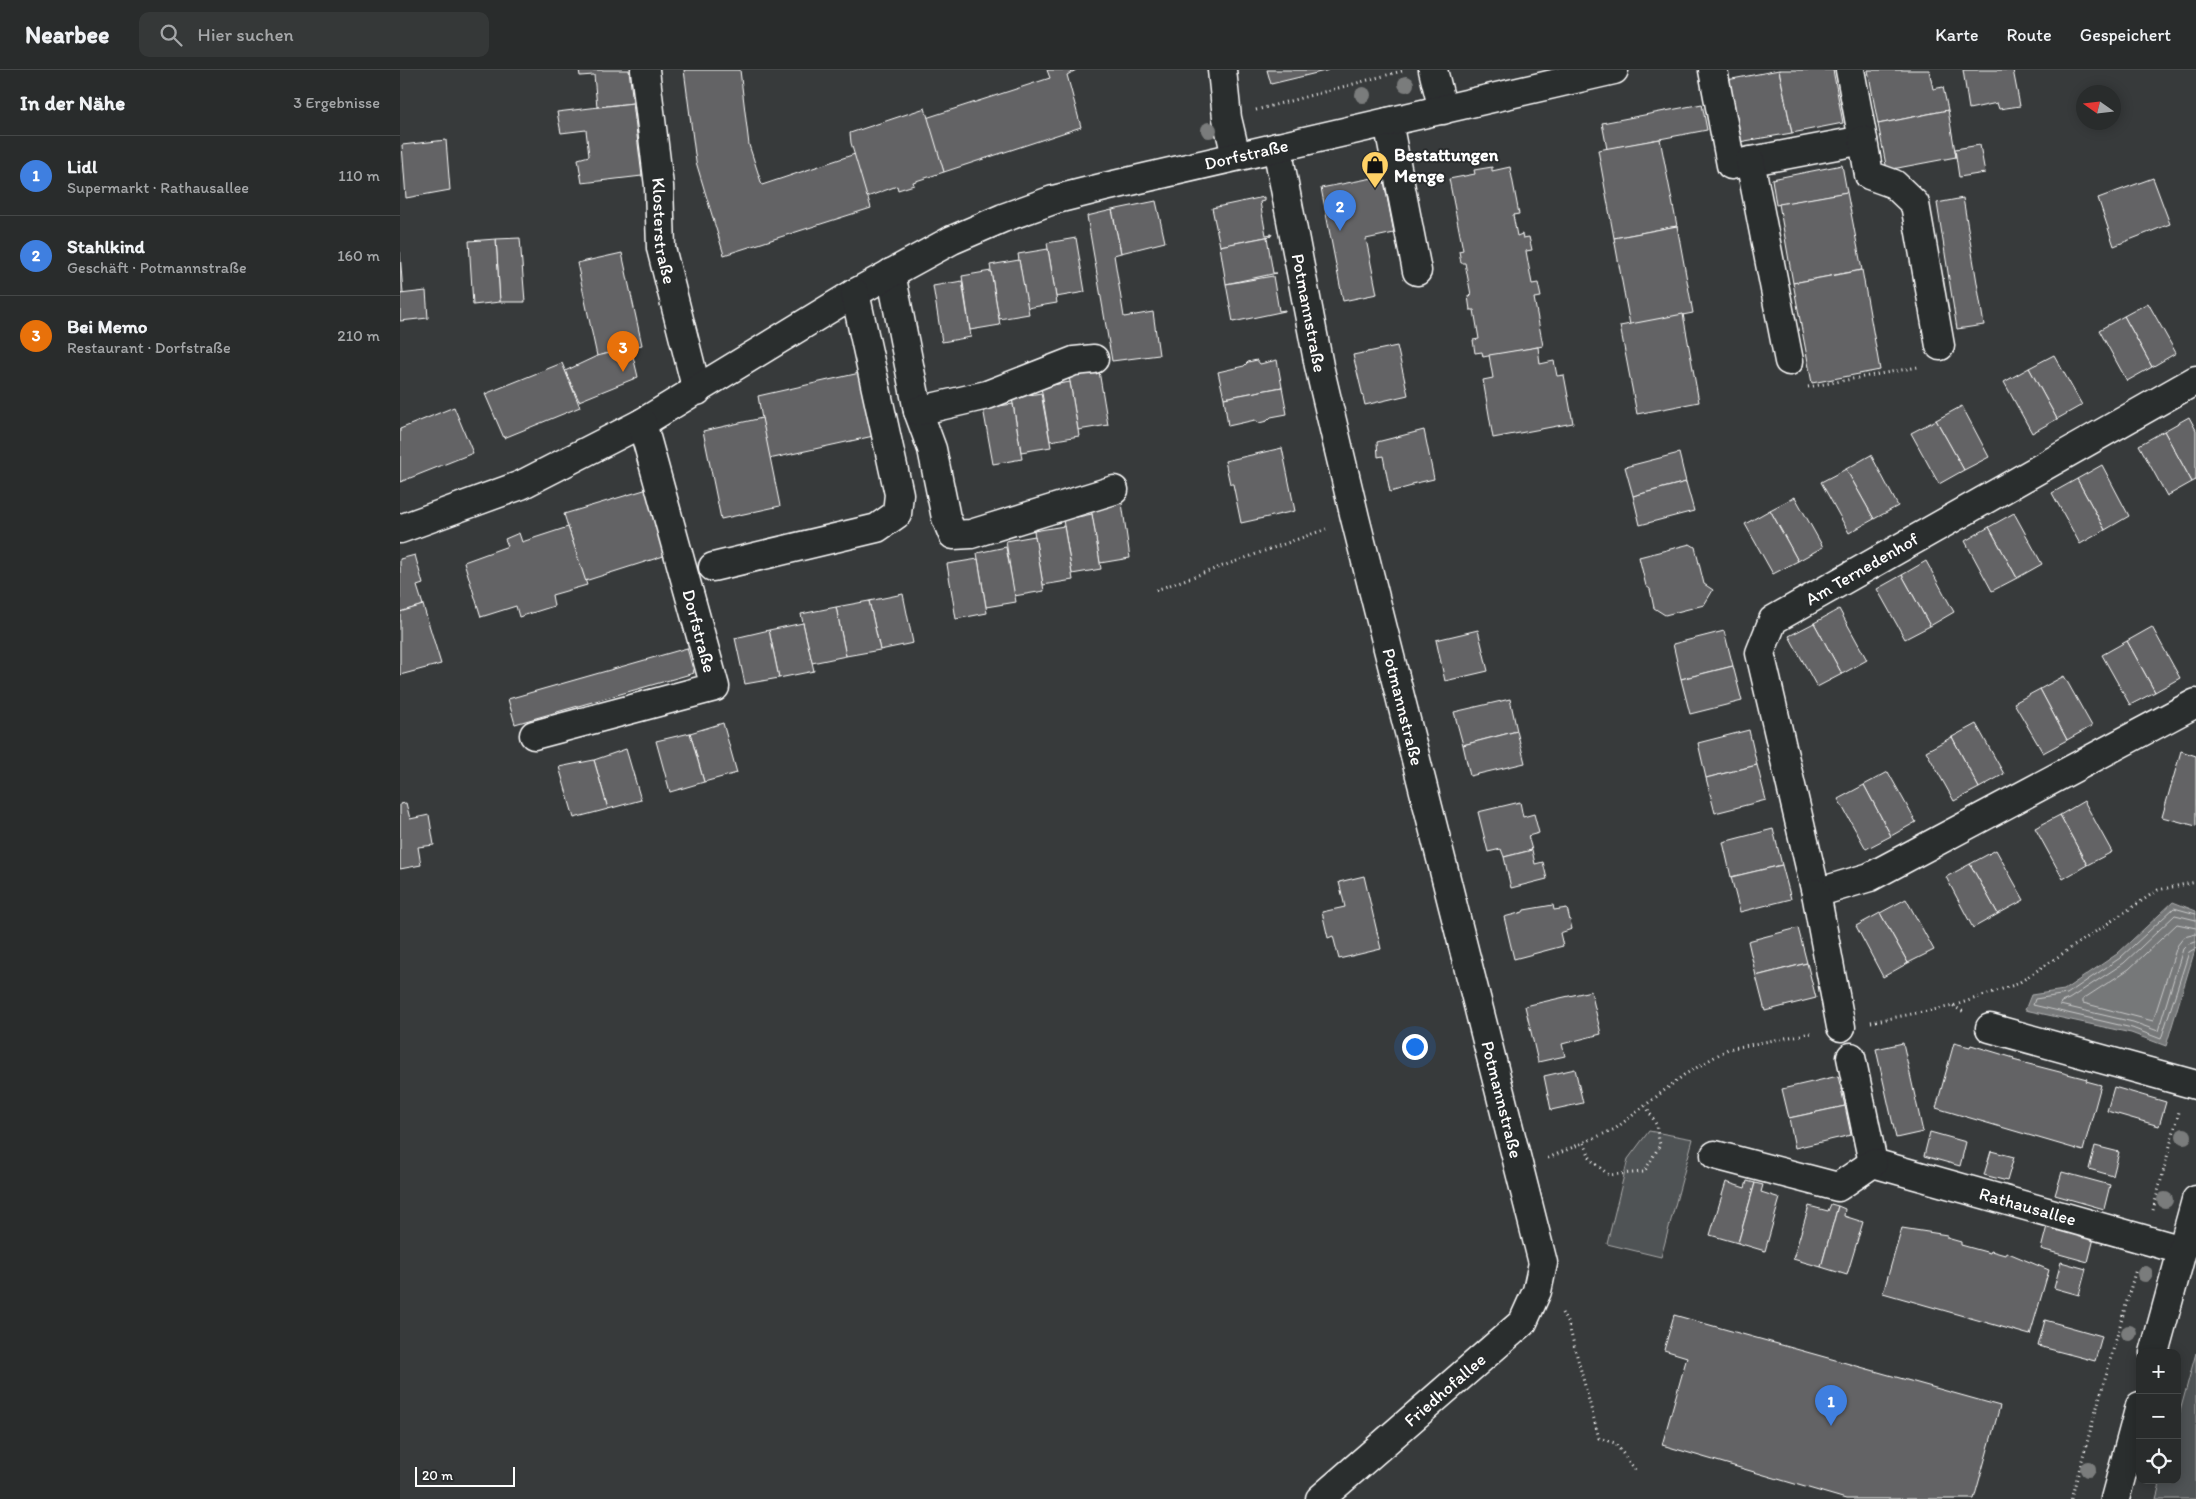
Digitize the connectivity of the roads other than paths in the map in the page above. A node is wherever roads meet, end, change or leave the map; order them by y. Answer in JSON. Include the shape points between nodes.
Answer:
{"nodes":[{"id":1,"x":645,"y":70,"type":"edge"},
{"id":2,"x":1222,"y":70,"type":"edge"},
{"id":3,"x":1433,"y":70,"type":"edge"},
{"id":4,"x":1614,"y":70,"type":"edge"},
{"id":5,"x":1713,"y":70,"type":"edge"},
{"id":6,"x":1850,"y":70,"type":"edge"},
{"id":7,"x":1442,"y":110,"type":"junction"},
{"id":8,"x":1388,"y":122,"type":"junction"},
{"id":9,"x":1862,"y":140,"type":"junction"},
{"id":10,"x":1277,"y":147,"type":"junction"},
{"id":11,"x":1236,"y":156,"type":"junction"},
{"id":12,"x":1750,"y":161,"type":"junction"},
{"id":13,"x":1417,"y":271,"type":"dead end"},
{"id":14,"x":891,"y":272,"type":"junction"},
{"id":15,"x":855,"y":293,"type":"junction"},
{"id":16,"x":1940,"y":346,"type":"road end"},
{"id":17,"x":1094,"y":359,"type":"dead end"},
{"id":18,"x":1789,"y":361,"type":"road end"},
{"id":19,"x":2196,"y":380,"type":"edge"},
{"id":20,"x":697,"y":391,"type":"junction"},
{"id":21,"x":918,"y":411,"type":"junction"},
{"id":22,"x":642,"y":423,"type":"junction"},
{"id":23,"x":1114,"y":490,"type":"dead end"},
{"id":24,"x":400,"y":529,"type":"edge"},
{"id":25,"x":713,"y":567,"type":"dead end"},
{"id":26,"x":2196,"y":703,"type":"edge"},
{"id":27,"x":534,"y":735,"type":"dead end"},
{"id":28,"x":1816,"y":893,"type":"junction"},
{"id":29,"x":1842,"y":1027,"type":"dead end"},
{"id":30,"x":1990,"y":1028,"type":"dead end"},
{"id":31,"x":1851,"y":1057,"type":"dead end"},
{"id":32,"x":2191,"y":1083,"type":"edge"},
{"id":33,"x":1715,"y":1155,"type":"dead end"},
{"id":34,"x":1873,"y":1163,"type":"junction"},
{"id":35,"x":2196,"y":1200,"type":"edge"},
{"id":36,"x":2182,"y":1250,"type":"junction"},
{"id":37,"x":1543,"y":1263,"type":"joint"},
{"id":38,"x":2155,"y":1349,"type":"edge"},
{"id":39,"x":2136,"y":1421,"type":"edge"},
{"id":40,"x":1320,"y":1499,"type":"edge"},
{"id":41,"x":2115,"y":1499,"type":"edge"}],
"edges":[{"from":1,"to":20,"type":"street","name":"Klosterstraße","via":[[659,186],[661,248]]},
{"from":2,"to":11,"type":"street","via":[[1227,118]]},
{"from":3,"to":7,"type":"street"},
{"from":4,"to":7,"type":"street","name":"Dorfstraße"},
{"from":5,"to":12,"type":"street","via":[[1731,165]]},
{"from":6,"to":9,"type":"street"},
{"from":7,"to":8,"type":"street","name":"Dorfstraße"},
{"from":8,"to":10,"type":"street","name":"Dorfstraße"},
{"from":8,"to":13,"type":"street"},
{"from":9,"to":12,"type":"street"},
{"from":9,"to":16,"type":"street","via":[[1869,175],[1894,184],[1915,204]]},
{"from":10,"to":11,"type":"street","name":"Dorfstraße"},
{"from":10,"to":37,"type":"street","name":"Potmannstraße","via":[[1319,366],[1355,518]]},
{"from":11,"to":14,"type":"street","name":"Dorfstraße","via":[[1053,200],[952,240]]},
{"from":12,"to":18,"type":"street"},
{"from":14,"to":15,"type":"street","name":"Dorfstraße"},
{"from":14,"to":21,"type":"street"},
{"from":15,"to":20,"type":"street","name":"Dorfstraße"},
{"from":15,"to":25,"type":"street","name":"Dorfstraße","via":[[899,494],[897,514],[877,528]]},
{"from":17,"to":21,"type":"street","via":[[1074,362],[986,396]]},
{"from":19,"to":28,"type":"street","name":"Am Ternedenhof","via":[[1773,620],[1760,653]]},
{"from":20,"to":22,"type":"street","name":"Dorfstraße"},
{"from":21,"to":23,"type":"street","via":[[932,449],[946,518],[953,535],[971,534]]},
{"from":22,"to":24,"type":"street","name":"Dorfstraße","via":[[521,485]]},
{"from":22,"to":27,"type":"street","name":"Dorfstraße","via":[[715,687]]},
{"from":26,"to":28,"type":"street","via":[[1870,877]]},
{"from":28,"to":29,"type":"street","name":"Am Ternedenhof"},
{"from":30,"to":32,"type":"street"},
{"from":31,"to":34,"type":"street"},
{"from":33,"to":34,"type":"street","via":[[1838,1187]]},
{"from":34,"to":36,"type":"street","name":"Rathausallee"},
{"from":35,"to":36,"type":"street"},
{"from":36,"to":38,"type":"street"},
{"from":37,"to":40,"type":"street","name":"Friedhofallee","via":[[1538,1291],[1523,1322]]},
{"from":39,"to":41,"type":"street"}]}
